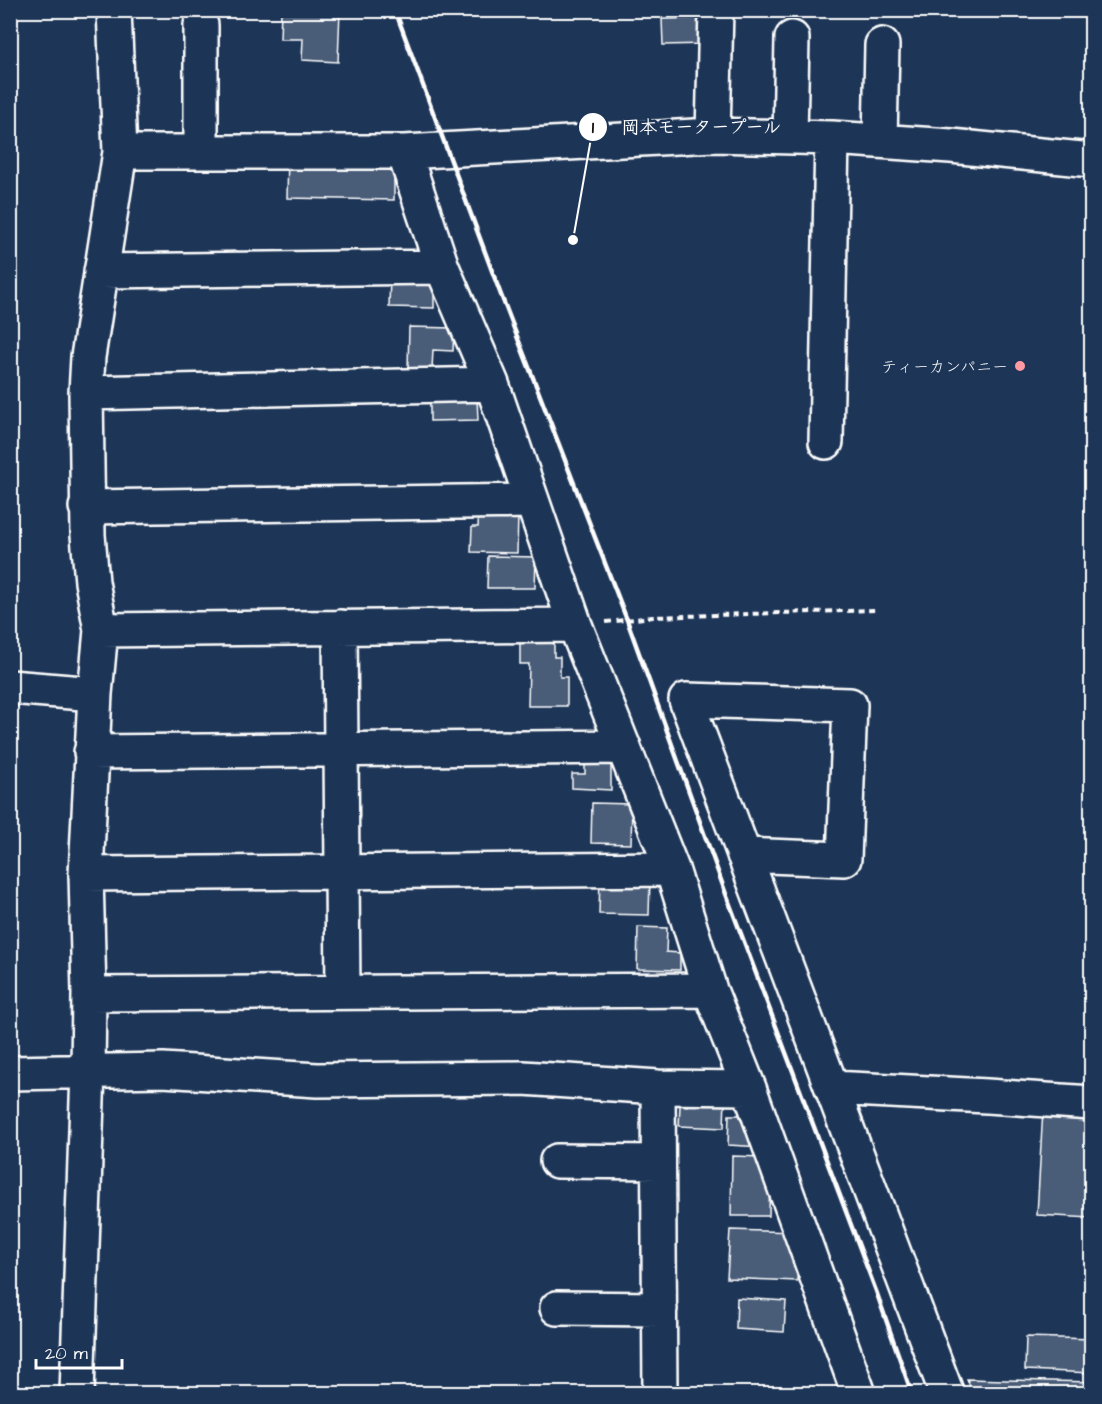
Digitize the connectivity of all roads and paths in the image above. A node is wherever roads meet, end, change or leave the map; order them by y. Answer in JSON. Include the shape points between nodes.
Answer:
{"nodes":[{"id":1,"x":114,"y":10,"type":"edge"},
{"id":2,"x":716,"y":10,"type":"edge"},
{"id":3,"x":201,"y":25,"type":"dead end"},
{"id":4,"x":792,"y":38,"type":"dead end"},
{"id":5,"x":882,"y":45,"type":"dead end"},
{"id":6,"x":713,"y":135,"type":"junction"},
{"id":7,"x":790,"y":137,"type":"junction"},
{"id":8,"x":832,"y":138,"type":"junction"},
{"id":9,"x":880,"y":141,"type":"junction"},
{"id":10,"x":120,"y":152,"type":"junction"},
{"id":11,"x":201,"y":152,"type":"junction"},
{"id":12,"x":404,"y":152,"type":"junction"},
{"id":13,"x":1092,"y":160,"type":"edge"},
{"id":14,"x":442,"y":267,"type":"junction"},
{"id":15,"x":101,"y":271,"type":"junction"},
{"id":16,"x":492,"y":384,"type":"junction"},
{"id":17,"x":86,"y":393,"type":"junction"},
{"id":18,"x":825,"y":442,"type":"dead end"},
{"id":19,"x":532,"y":501,"type":"junction"},
{"id":20,"x":86,"y":507,"type":"junction"},
{"id":21,"x":875,"y":610,"type":"dead end"},
{"id":22,"x":575,"y":625,"type":"junction"},
{"id":23,"x":340,"y":627,"type":"junction"},
{"id":24,"x":101,"y":630,"type":"junction"},
{"id":25,"x":10,"y":687,"type":"edge"},
{"id":26,"x":95,"y":694,"type":"junction"},
{"id":27,"x":624,"y":747,"type":"junction"},
{"id":28,"x":341,"y":751,"type":"junction"},
{"id":29,"x":91,"y":752,"type":"junction"},
{"id":30,"x":744,"y":855,"type":"junction"},
{"id":31,"x":672,"y":869,"type":"junction"},
{"id":32,"x":342,"y":872,"type":"junction"},
{"id":33,"x":86,"y":874,"type":"junction"},
{"id":34,"x":710,"y":990,"type":"junction"},
{"id":35,"x":343,"y":992,"type":"junction"},
{"id":36,"x":89,"y":993,"type":"junction"},
{"id":37,"x":88,"y":1071,"type":"junction"},
{"id":38,"x":10,"y":1073,"type":"edge"},
{"id":39,"x":658,"y":1088,"type":"junction"},
{"id":40,"x":749,"y":1088,"type":"junction"},
{"id":41,"x":832,"y":1088,"type":"junction"},
{"id":42,"x":1092,"y":1103,"type":"edge"},
{"id":43,"x":557,"y":1161,"type":"dead end"},
{"id":44,"x":658,"y":1162,"type":"junction"},
{"id":45,"x":557,"y":1308,"type":"dead end"},
{"id":46,"x":660,"y":1309,"type":"junction"},
{"id":47,"x":77,"y":1394,"type":"edge"},
{"id":48,"x":660,"y":1394,"type":"edge"},
{"id":49,"x":859,"y":1394,"type":"edge"},
{"id":50,"x":947,"y":1394,"type":"edge"}],
"edges":[{"from":1,"to":10,"type":"street"},
{"from":2,"to":6,"type":"street"},
{"from":3,"to":11,"type":"street"},
{"from":4,"to":7,"type":"street"},
{"from":5,"to":9,"type":"street"},
{"from":6,"to":7,"type":"street"},
{"from":6,"to":12,"type":"street"},
{"from":7,"to":8,"type":"street"},
{"from":8,"to":9,"type":"street"},
{"from":8,"to":18,"type":"street"},
{"from":9,"to":13,"type":"street"},
{"from":10,"to":11,"type":"street"},
{"from":10,"to":15,"type":"street"},
{"from":11,"to":12,"type":"street"},
{"from":12,"to":14,"type":"street"},
{"from":14,"to":15,"type":"street"},
{"from":14,"to":16,"type":"street"},
{"from":15,"to":17,"type":"street"},
{"from":16,"to":17,"type":"street"},
{"from":16,"to":19,"type":"street"},
{"from":17,"to":20,"type":"street"},
{"from":19,"to":20,"type":"street"},
{"from":19,"to":22,"type":"street"},
{"from":20,"to":24,"type":"street","via":[[92,582]]},
{"from":21,"to":22,"type":"path","via":[[653,617]]},
{"from":22,"to":23,"type":"street"},
{"from":22,"to":27,"type":"street"},
{"from":23,"to":24,"type":"street"},
{"from":23,"to":28,"type":"street"},
{"from":24,"to":26,"type":"street"},
{"from":25,"to":26,"type":"street"},
{"from":26,"to":29,"type":"street"},
{"from":27,"to":28,"type":"street"},
{"from":27,"to":31,"type":"street"},
{"from":28,"to":29,"type":"street"},
{"from":28,"to":32,"type":"street"},
{"from":29,"to":33,"type":"street"},
{"from":30,"to":30,"type":"street","via":[[686,700],[850,705],[844,859]]},
{"from":30,"to":41,"type":"street"},
{"from":31,"to":32,"type":"street"},
{"from":31,"to":34,"type":"street"},
{"from":32,"to":33,"type":"street"},
{"from":32,"to":35,"type":"street"},
{"from":33,"to":36,"type":"street"},
{"from":34,"to":35,"type":"street"},
{"from":34,"to":40,"type":"street"},
{"from":35,"to":36,"type":"street"},
{"from":36,"to":37,"type":"street"},
{"from":37,"to":38,"type":"street"},
{"from":37,"to":39,"type":"street","via":[[164,1070],[317,1080],[523,1078]]},
{"from":37,"to":47,"type":"street"},
{"from":39,"to":40,"type":"street"},
{"from":39,"to":44,"type":"street"},
{"from":40,"to":49,"type":"street"},
{"from":41,"to":42,"type":"street"},
{"from":41,"to":50,"type":"street"},
{"from":43,"to":44,"type":"street"},
{"from":44,"to":46,"type":"street"},
{"from":45,"to":46,"type":"street"},
{"from":46,"to":48,"type":"street"}]}
